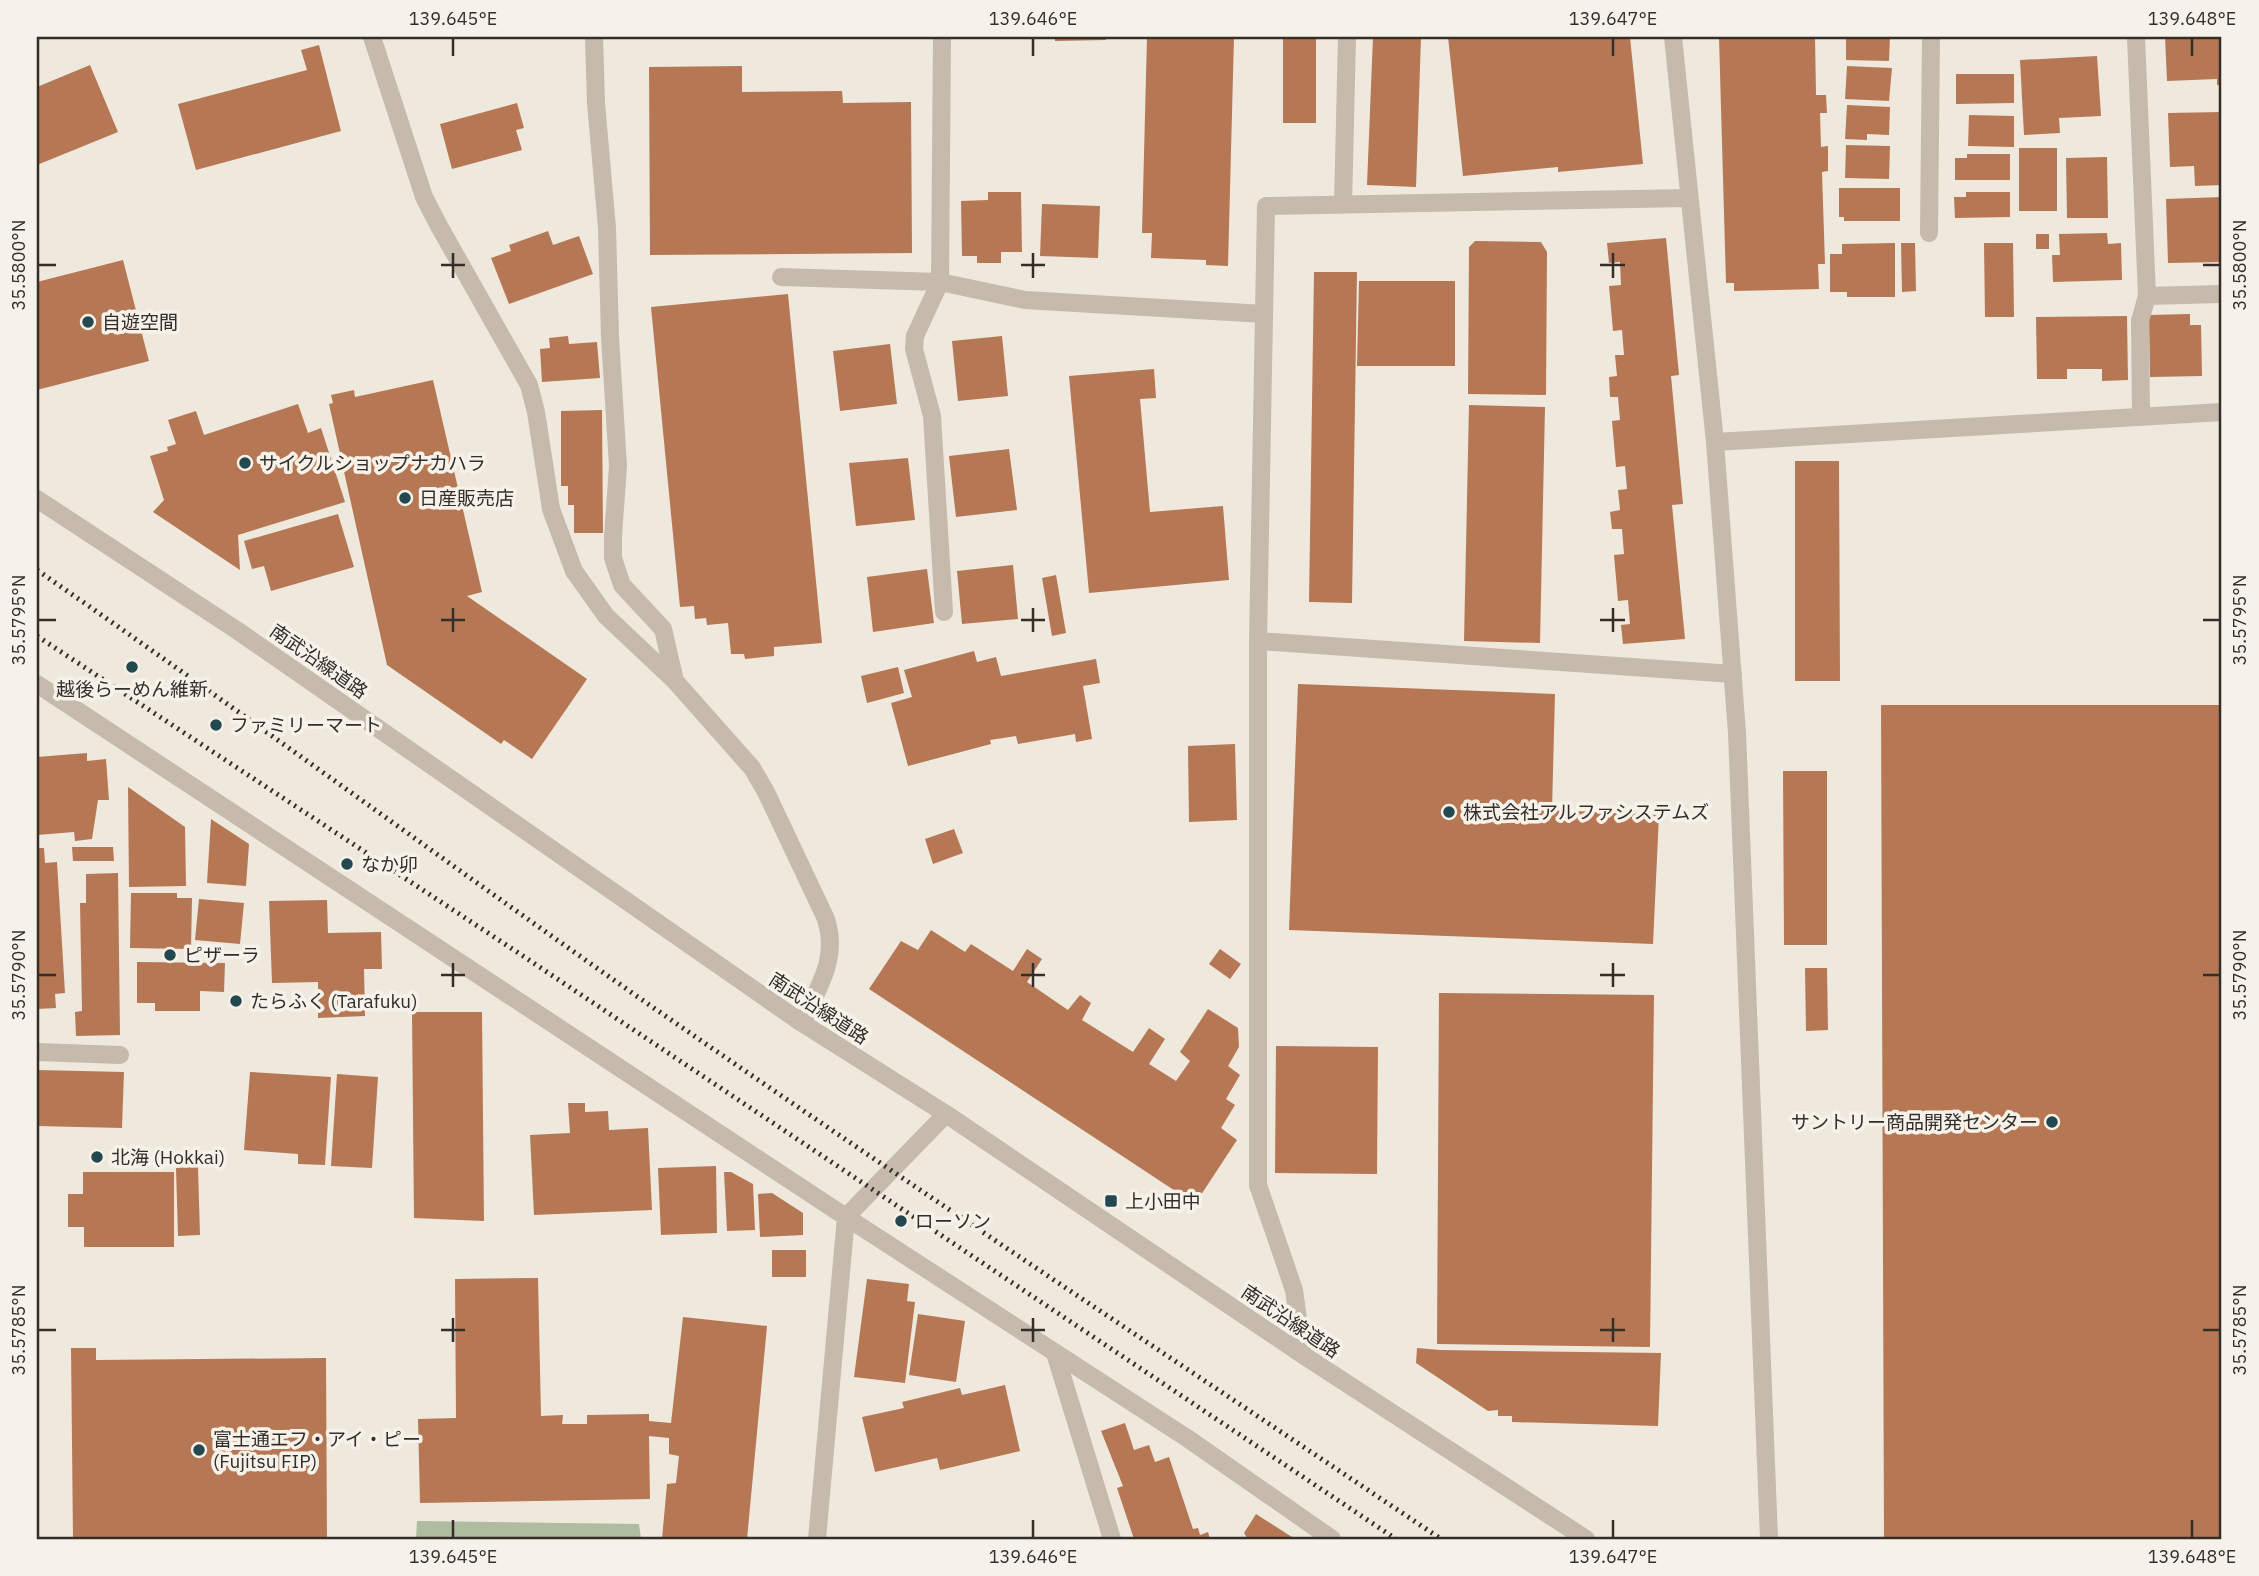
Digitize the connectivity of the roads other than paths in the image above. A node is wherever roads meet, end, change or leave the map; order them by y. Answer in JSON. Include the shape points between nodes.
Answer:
{"nodes":[{"id":1,"x":372,"y":37,"type":"edge"},
{"id":2,"x":594,"y":37,"type":"edge"},
{"id":3,"x":942,"y":37,"type":"edge"},
{"id":4,"x":1347,"y":37,"type":"edge"},
{"id":5,"x":1673,"y":37,"type":"edge"},
{"id":6,"x":1931,"y":37,"type":"edge"},
{"id":7,"x":2136,"y":37,"type":"edge"},
{"id":8,"x":1689,"y":198,"type":"junction"},
{"id":9,"x":1343,"y":204,"type":"junction"},
{"id":10,"x":1929,"y":233,"type":"dead end"},
{"id":11,"x":781,"y":277,"type":"dead end"},
{"id":12,"x":940,"y":282,"type":"junction"},
{"id":13,"x":2222,"y":294,"type":"edge"},
{"id":14,"x":2147,"y":296,"type":"junction"},
{"id":15,"x":1264,"y":314,"type":"junction"},
{"id":16,"x":2222,"y":412,"type":"edge"},
{"id":17,"x":2141,"y":417,"type":"junction"},
{"id":18,"x":1715,"y":442,"type":"junction"},
{"id":19,"x":37,"y":499,"type":"edge"},
{"id":20,"x":944,"y":612,"type":"dead end"},
{"id":21,"x":1258,"y":641,"type":"junction"},
{"id":22,"x":1733,"y":674,"type":"junction"},
{"id":23,"x":675,"y":681,"type":"junction"},
{"id":24,"x":37,"y":684,"type":"edge"},
{"id":25,"x":802,"y":1023,"type":"junction"},
{"id":26,"x":37,"y":1052,"type":"edge"},
{"id":27,"x":120,"y":1055,"type":"dead end"},
{"id":28,"x":946,"y":1114,"type":"junction"},
{"id":29,"x":846,"y":1217,"type":"junction"},
{"id":30,"x":1055,"y":1353,"type":"junction"},
{"id":31,"x":1303,"y":1355,"type":"junction"},
{"id":32,"x":817,"y":1539,"type":"edge"},
{"id":33,"x":1111,"y":1539,"type":"edge"},
{"id":34,"x":1332,"y":1539,"type":"edge"},
{"id":35,"x":1587,"y":1539,"type":"edge"},
{"id":36,"x":1769,"y":1539,"type":"edge"}],
"edges":[{"from":1,"to":23,"type":"street","via":[[424,197],[529,385],[551,509],[574,570],[606,616]]},
{"from":2,"to":23,"type":"street","via":[[618,466],[613,558],[622,585],[663,629]]},
{"from":3,"to":12,"type":"street"},
{"from":4,"to":9,"type":"street"},
{"from":5,"to":8,"type":"street"},
{"from":6,"to":10,"type":"street"},
{"from":7,"to":14,"type":"street"},
{"from":8,"to":9,"type":"street"},
{"from":8,"to":18,"type":"street"},
{"from":9,"to":15,"type":"street","via":[[1266,206]]},
{"from":11,"to":12,"type":"street"},
{"from":12,"to":15,"type":"street","via":[[1025,300]]},
{"from":12,"to":20,"type":"street","via":[[915,336],[914,349],[932,416]]},
{"from":13,"to":14,"type":"street"},
{"from":14,"to":17,"type":"street","via":[[2140,321]]},
{"from":15,"to":21,"type":"street"},
{"from":16,"to":17,"type":"street"},
{"from":17,"to":18,"type":"street"},
{"from":18,"to":22,"type":"street"},
{"from":19,"to":25,"type":"street","name":"南武沿線道路","via":[[238,631]]},
{"from":21,"to":22,"type":"street"},
{"from":21,"to":31,"type":"street","via":[[1258,1185],[1294,1290]]},
{"from":22,"to":36,"type":"street"},
{"from":23,"to":25,"type":"street","via":[[752,768],[826,919],[831,954]]},
{"from":24,"to":29,"type":"street"},
{"from":25,"to":28,"type":"street","name":"南武沿線道路"},
{"from":26,"to":27,"type":"street"},
{"from":28,"to":29,"type":"street"},
{"from":28,"to":31,"type":"street","name":"南武沿線道路"},
{"from":29,"to":30,"type":"street"},
{"from":29,"to":32,"type":"street"},
{"from":30,"to":33,"type":"street"},
{"from":30,"to":34,"type":"street"},
{"from":31,"to":35,"type":"street","name":"南武沿線道路"}]}
